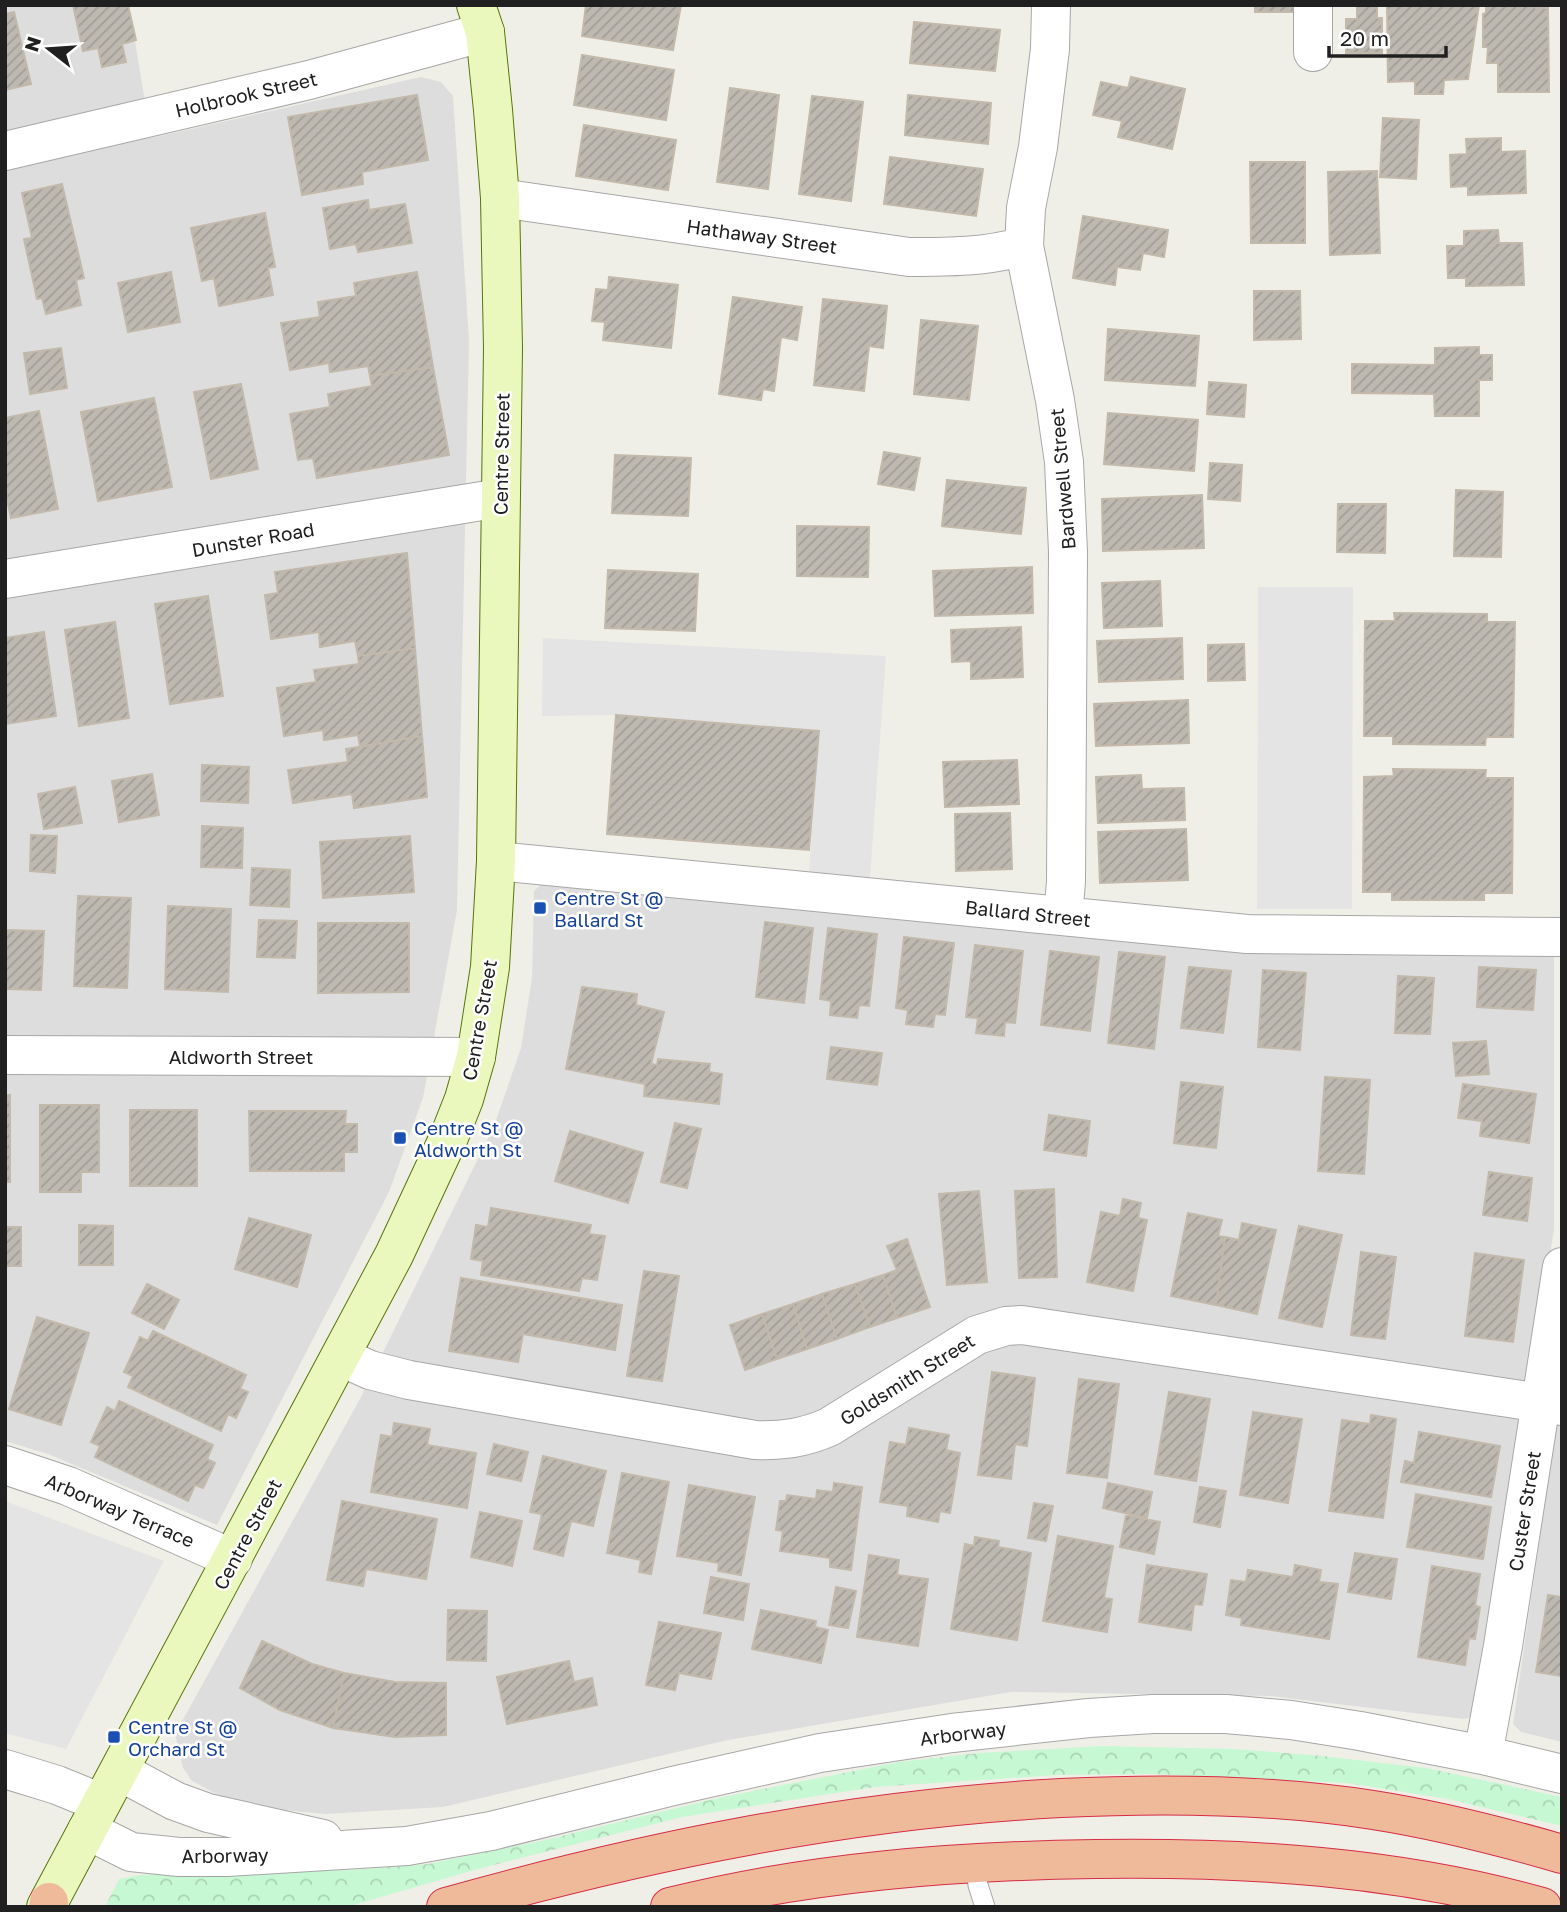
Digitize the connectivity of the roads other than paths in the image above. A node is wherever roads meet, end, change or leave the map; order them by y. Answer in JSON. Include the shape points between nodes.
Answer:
{"nodes":[{"id":1,"x":1051,"y":5,"type":"edge"},
{"id":2,"x":1313,"y":5,"type":"edge"},
{"id":3,"x":484,"y":14,"type":"edge"},
{"id":4,"x":1313,"y":52,"type":"dead end"},
{"id":5,"x":5,"y":150,"type":"edge"},
{"id":6,"x":500,"y":198,"type":"junction"},
{"id":7,"x":1024,"y":246,"type":"junction"},
{"id":8,"x":500,"y":498,"type":"junction"},
{"id":9,"x":5,"y":579,"type":"edge"},
{"id":10,"x":496,"y":861,"type":"junction"},
{"id":11,"x":1063,"y":916,"type":"junction"},
{"id":12,"x":1562,"y":937,"type":"edge"},
{"id":13,"x":5,"y":1055,"type":"edge"},
{"id":14,"x":476,"y":1057,"type":"junction"},
{"id":15,"x":1562,"y":1267,"type":"edge"},
{"id":16,"x":341,"y":1357,"type":"junction"},
{"id":17,"x":1552,"y":1404,"type":"edge"},
{"id":18,"x":5,"y":1465,"type":"edge"},
{"id":19,"x":233,"y":1559,"type":"junction"},
{"id":20,"x":1483,"y":1755,"type":"junction"},
{"id":21,"x":5,"y":1769,"type":"edge"},
{"id":22,"x":1562,"y":1774,"type":"edge"},
{"id":23,"x":102,"y":1801,"type":"junction"},
{"id":24,"x":369,"y":1850,"type":"junction"},
{"id":25,"x":1562,"y":1854,"type":"edge"},
{"id":26,"x":975,"y":1863,"type":"junction"},
{"id":27,"x":48,"y":1905,"type":"edge"},
{"id":28,"x":446,"y":1907,"type":"edge"},
{"id":29,"x":670,"y":1907,"type":"edge"},
{"id":30,"x":985,"y":1907,"type":"edge"},
{"id":31,"x":1542,"y":1907,"type":"edge"}],
"edges":[{"from":1,"to":7,"type":"street","name":"Bardwell Street","via":[[1050,49]]},
{"from":2,"to":4,"type":"street"},
{"from":3,"to":5,"type":"street","name":"Holbrook Street","via":[[309,80]]},
{"from":3,"to":6,"type":"main road","name":"Centre Street"},
{"from":6,"to":7,"type":"street","name":"Hathaway Street","via":[[909,257],[963,258]]},
{"from":6,"to":8,"type":"main road","name":"Centre Street"},
{"from":7,"to":11,"type":"street","name":"Bardwell Street","via":[[1064,462],[1068,565]]},
{"from":8,"to":9,"type":"street","name":"Dunster Road"},
{"from":8,"to":10,"type":"main road","name":"Centre Street"},
{"from":10,"to":11,"type":"street","name":"Ballard Street"},
{"from":10,"to":14,"type":"main road","name":"Centre Street","via":[[489,967]]},
{"from":11,"to":12,"type":"street","name":"Ballard Street","via":[[1247,934]]},
{"from":13,"to":14,"type":"street","name":"Aldworth Street"},
{"from":14,"to":16,"type":"main road","name":"Centre Street","via":[[449,1137]]},
{"from":15,"to":17,"type":"street","name":"Custer Street"},
{"from":16,"to":17,"type":"street","name":"Goldsmith Street","via":[[409,1380],[781,1442],[830,1427],[976,1335],[1022,1325]]},
{"from":16,"to":19,"type":"main road","name":"Centre Street"},
{"from":17,"to":20,"type":"street","name":"Custer Street"},
{"from":18,"to":19,"type":"street","name":"Arborway Terrace","via":[[68,1486]]},
{"from":19,"to":23,"type":"main road","name":"Centre Street"},
{"from":20,"to":22,"type":"street","name":"Arborway"},
{"from":20,"to":24,"type":"street","name":"Arborway","via":[[1291,1720],[1226,1714],[1088,1718],[820,1753],[491,1831]]},
{"from":21,"to":23,"type":"street"},
{"from":23,"to":24,"type":"street","name":"Arborway","via":[[175,1801],[208,1813]]},
{"from":23,"to":24,"type":"street","name":"Arborway","via":[[131,1852],[227,1857]]},
{"from":23,"to":27,"type":"main road","name":"Centre Street"},
{"from":25,"to":28,"type":"highway","via":[[1457,1826],[1349,1807],[1233,1797],[1084,1797],[938,1808],[747,1834],[605,1864]]},
{"from":26,"to":29,"type":"highway","via":[[810,1880]]},
{"from":26,"to":30,"type":"lane"},
{"from":26,"to":31,"type":"highway","via":[[1125,1858],[1289,1863],[1443,1884]]}]}
